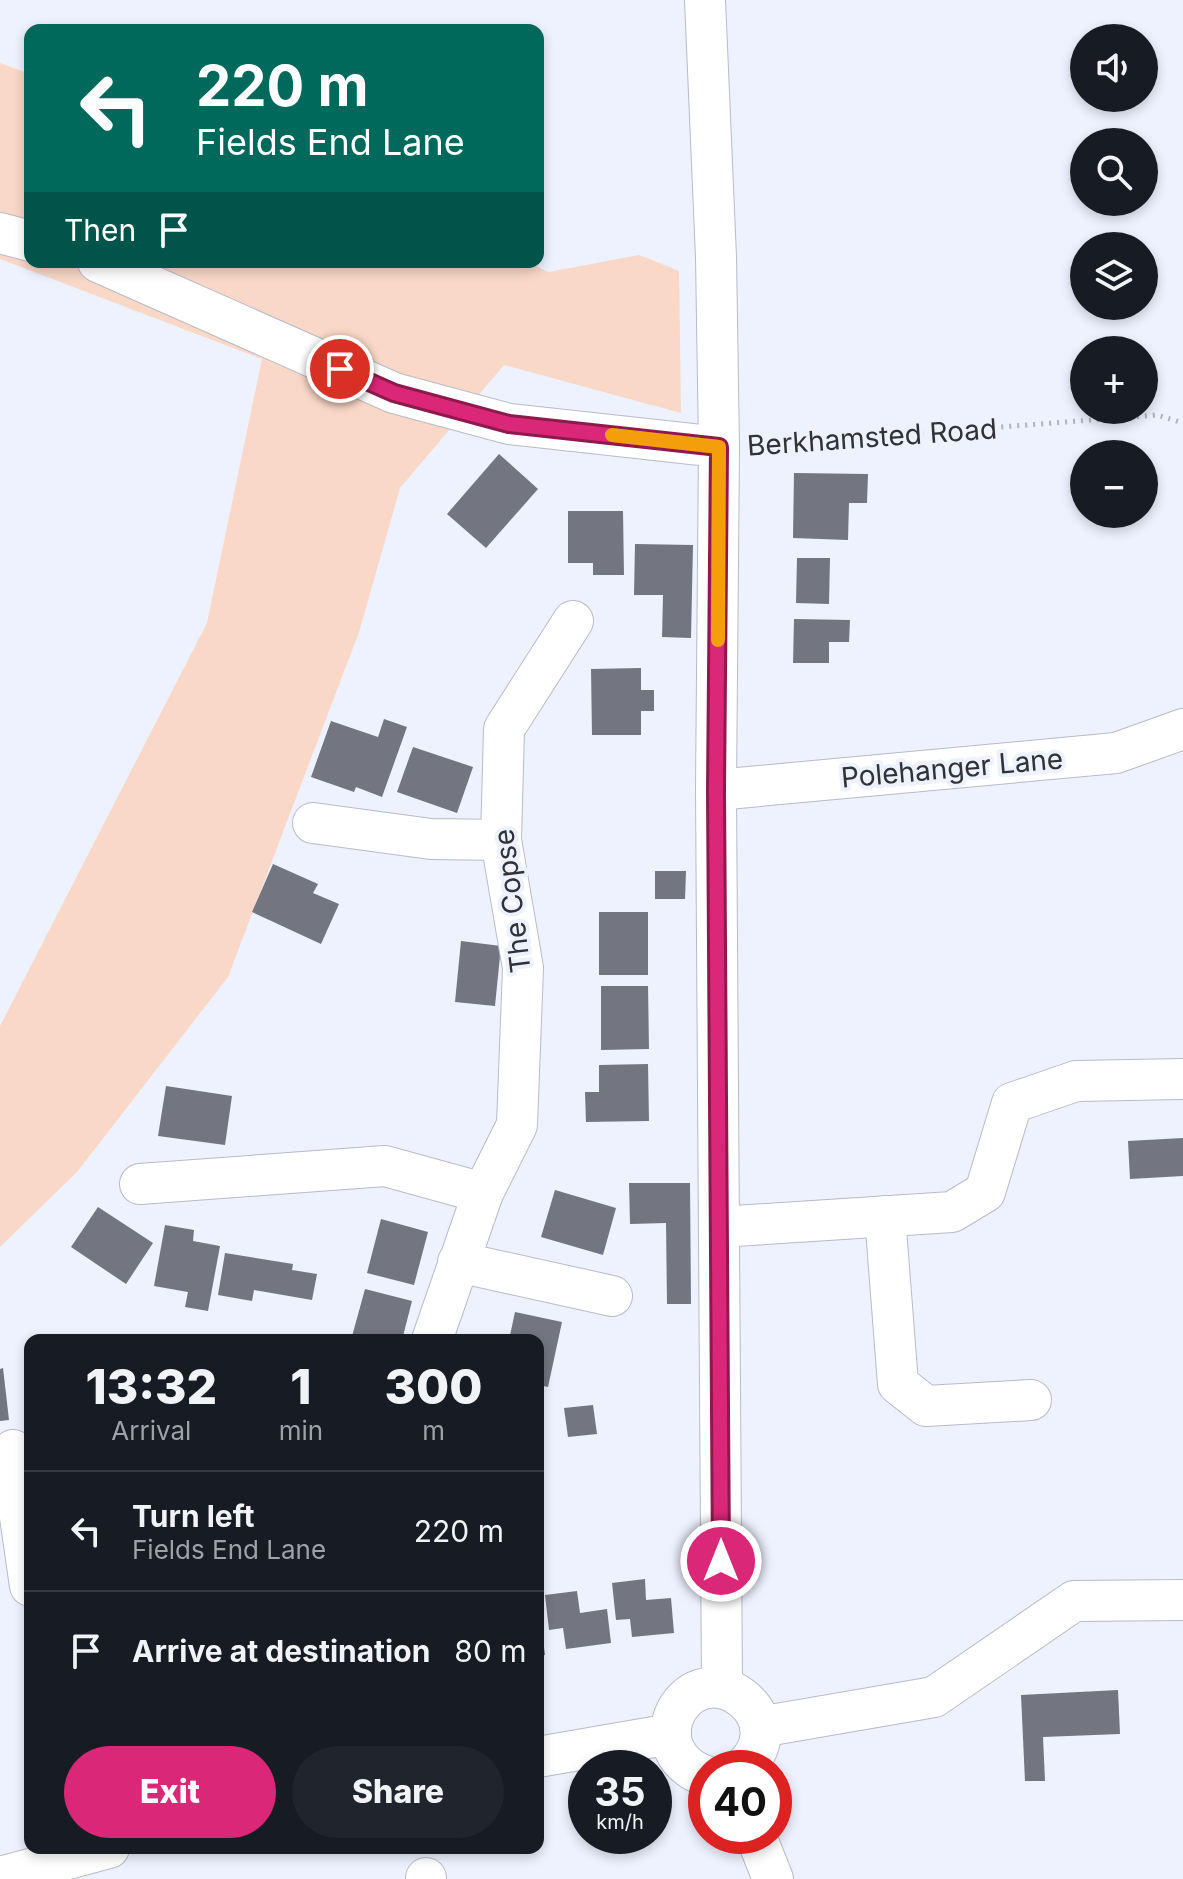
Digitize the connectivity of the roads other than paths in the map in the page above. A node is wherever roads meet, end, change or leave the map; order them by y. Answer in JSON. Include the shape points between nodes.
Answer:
{"nodes":[{"id":1,"x":705,"y":0,"type":"edge"},
{"id":2,"x":0,"y":233,"type":"edge"},
{"id":3,"x":24,"y":239,"type":"edge"},
{"id":4,"x":112,"y":268,"type":"edge"},
{"id":5,"x":719,"y":447,"type":"junction"},
{"id":6,"x":573,"y":621,"type":"dead end"},
{"id":7,"x":1183,"y":729,"type":"edge"},
{"id":8,"x":716,"y":790,"type":"junction"},
{"id":9,"x":313,"y":823,"type":"dead end"},
{"id":10,"x":501,"y":840,"type":"junction"},
{"id":11,"x":1183,"y":1079,"type":"edge"},
{"id":12,"x":140,"y":1184,"type":"dead end"},
{"id":13,"x":483,"y":1193,"type":"junction"},
{"id":14,"x":885,"y":1216,"type":"junction"},
{"id":15,"x":719,"y":1227,"type":"junction"},
{"id":16,"x":458,"y":1262,"type":"junction"},
{"id":17,"x":612,"y":1296,"type":"dead end"},
{"id":18,"x":434,"y":1334,"type":"edge"},
{"id":19,"x":1031,"y":1400,"type":"dead end"},
{"id":20,"x":13,"y":1450,"type":"dead end"},
{"id":21,"x":24,"y":1505,"type":"edge"},
{"id":22,"x":1183,"y":1600,"type":"edge"},
{"id":23,"x":722,"y":1688,"type":"junction"},
{"id":24,"x":760,"y":1727,"type":"junction"},
{"id":25,"x":671,"y":1734,"type":"junction"},
{"id":26,"x":757,"y":1750,"type":"edge"},
{"id":27,"x":544,"y":1756,"type":"edge"},
{"id":28,"x":688,"y":1765,"type":"edge"},
{"id":29,"x":763,"y":1854,"type":"edge"},
{"id":30,"x":91,"y":1861,"type":"edge"},
{"id":31,"x":0,"y":1877,"type":"edge"},
{"id":32,"x":773,"y":1879,"type":"edge"}],
"edges":[{"from":1,"to":5,"type":"street","name":"Berkhamsted Road"},
{"from":2,"to":3,"type":"street"},
{"from":4,"to":5,"type":"street","via":[[394,393],[509,424]]},
{"from":5,"to":8,"type":"street"},
{"from":6,"to":10,"type":"street","name":"The Copse","via":[[504,729]]},
{"from":7,"to":8,"type":"street","name":"Polehanger Lane","via":[[1116,753]]},
{"from":8,"to":15,"type":"street"},
{"from":9,"to":10,"type":"street","via":[[431,839]]},
{"from":10,"to":13,"type":"street","name":"The Copse","via":[[523,968],[517,1125]]},
{"from":11,"to":14,"type":"street","via":[[1076,1081],[1012,1103],[985,1192],[952,1212]]},
{"from":12,"to":13,"type":"street","via":[[385,1166]]},
{"from":13,"to":16,"type":"street","name":"The Copse"},
{"from":14,"to":15,"type":"street"},
{"from":14,"to":19,"type":"street","via":[[898,1384],[926,1406]]},
{"from":15,"to":23,"type":"street"},
{"from":16,"to":17,"type":"street"},
{"from":16,"to":18,"type":"street","name":"The Copse"},
{"from":20,"to":21,"type":"street"},
{"from":22,"to":24,"type":"street","via":[[1074,1601],[934,1697]]},
{"from":23,"to":24,"type":"street","via":[[747,1701]]},
{"from":23,"to":25,"type":"street","via":[[706,1689],[680,1705]]},
{"from":24,"to":26,"type":"street"},
{"from":25,"to":27,"type":"street"},
{"from":25,"to":28,"type":"street","via":[[680,1760]]},
{"from":29,"to":32,"type":"street"},
{"from":30,"to":31,"type":"street"}]}
